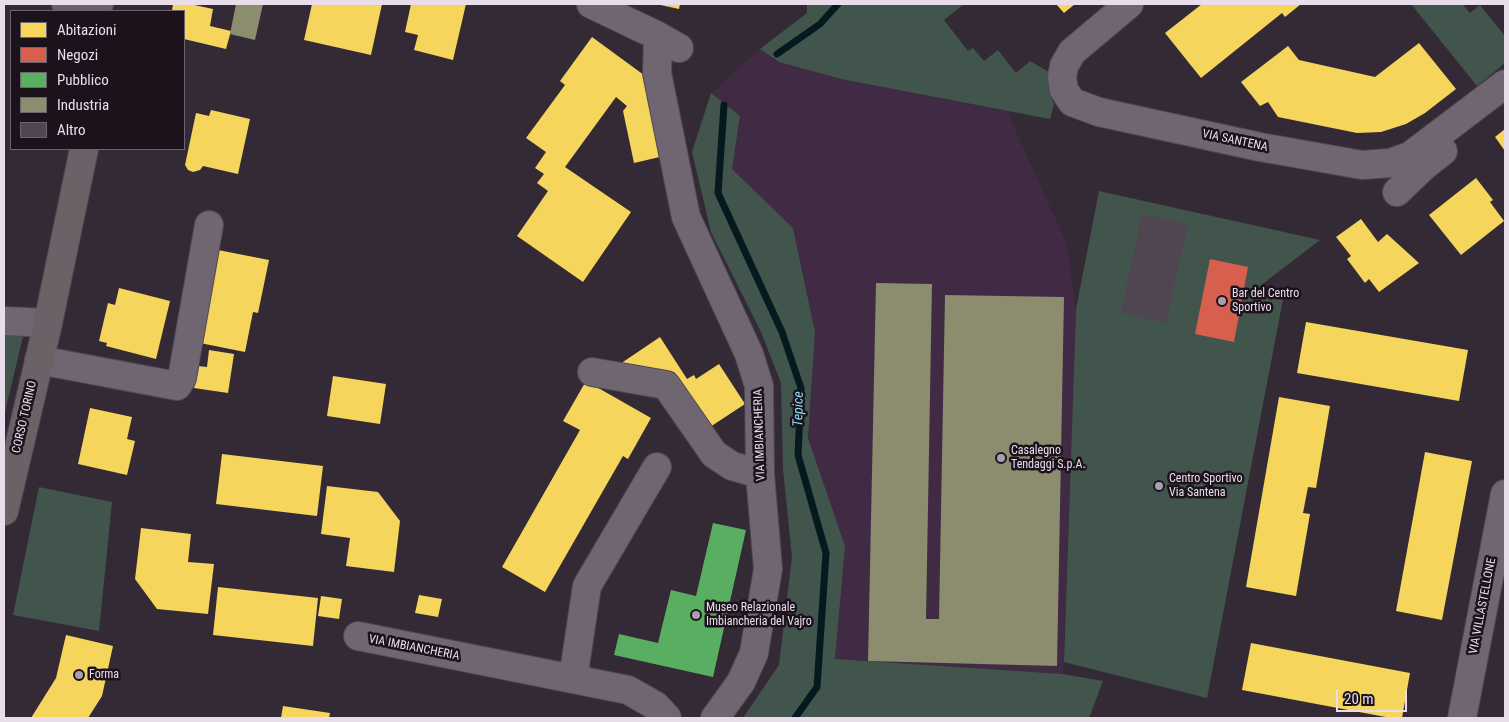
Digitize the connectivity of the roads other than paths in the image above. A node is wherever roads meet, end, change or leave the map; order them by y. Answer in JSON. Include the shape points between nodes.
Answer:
{"nodes":[{"id":1,"x":65,"y":4,"type":"edge"},
{"id":2,"x":99,"y":4,"type":"edge"},
{"id":3,"x":591,"y":4,"type":"edge"},
{"id":4,"x":1129,"y":4,"type":"edge"},
{"id":5,"x":1505,"y":84,"type":"edge"},
{"id":6,"x":1505,"y":102,"type":"edge"},
{"id":7,"x":82,"y":153,"type":"edge"},
{"id":8,"x":1397,"y":192,"type":"dead end"},
{"id":9,"x":209,"y":225,"type":"dead end"},
{"id":10,"x":4,"y":321,"type":"edge"},
{"id":11,"x":48,"y":323,"type":"junction"},
{"id":12,"x":39,"y":360,"type":"junction"},
{"id":13,"x":592,"y":372,"type":"dead end"},
{"id":14,"x":657,"y":467,"type":"dead end"},
{"id":15,"x":760,"y":474,"type":"junction"},
{"id":16,"x":1505,"y":494,"type":"edge"},
{"id":17,"x":4,"y":512,"type":"edge"},
{"id":18,"x":1494,"y":607,"type":"edge"},
{"id":19,"x":358,"y":636,"type":"dead end"},
{"id":20,"x":573,"y":679,"type":"junction"},
{"id":21,"x":667,"y":718,"type":"edge"},
{"id":22,"x":714,"y":718,"type":"edge"},
{"id":23,"x":1462,"y":718,"type":"edge"}],
"edges":[{"from":1,"to":2,"type":"main road","via":[[84,7]]},
{"from":3,"to":15,"type":"street","name":"VIA IMBIANCHERIA","via":[[668,42],[657,74],[686,217],[749,354],[758,386]]},
{"from":4,"to":5,"type":"street","name":"VIA SANTENA","via":[[1072,52],[1062,77],[1064,90],[1072,102],[1099,112],[1260,147],[1362,165],[1410,156]]},
{"from":6,"to":8,"type":"street","via":[[1424,166]]},
{"from":7,"to":11,"type":"main road","name":"CORSO TORINO"},
{"from":9,"to":12,"type":"street","via":[[182,378],[177,386]]},
{"from":10,"to":11,"type":"street"},
{"from":11,"to":12,"type":"main road","name":"CORSO TORINO"},
{"from":12,"to":17,"type":"main road","name":"CORSO TORINO"},
{"from":13,"to":15,"type":"street","via":[[666,385],[714,454],[732,466]]},
{"from":14,"to":20,"type":"street","via":[[587,586]]},
{"from":15,"to":22,"type":"street","name":"VIA IMBIANCHERIA","via":[[768,569],[754,652],[742,682]]},
{"from":16,"to":18,"type":"street","name":"VIA VILLASTELLONE"},
{"from":18,"to":23,"type":"street","name":"VIA VILLASTELLONE"},
{"from":19,"to":20,"type":"street","name":"VIA IMBIANCHERIA"},
{"from":20,"to":21,"type":"street","name":"VIA IMBIANCHERIA","via":[[628,690],[656,706]]}]}
